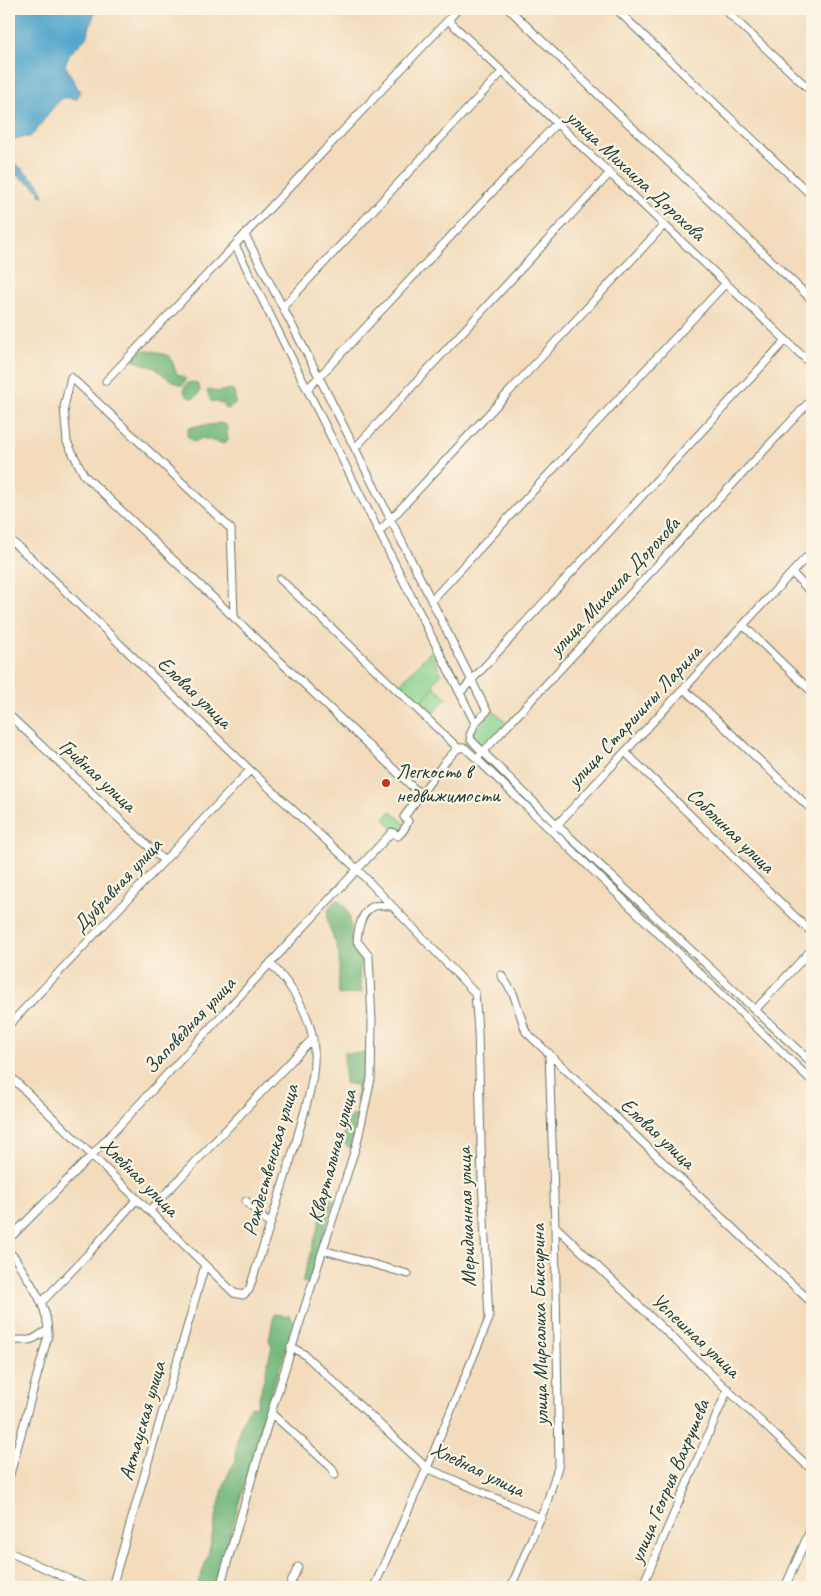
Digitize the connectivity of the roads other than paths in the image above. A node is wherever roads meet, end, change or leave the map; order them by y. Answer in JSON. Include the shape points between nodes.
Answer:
{"nodes":[{"id":1,"x":458,"y":9,"type":"edge"},
{"id":2,"x":509,"y":9,"type":"edge"},
{"id":3,"x":616,"y":9,"type":"edge"},
{"id":4,"x":724,"y":9,"type":"edge"},
{"id":5,"x":448,"y":20,"type":"junction"},
{"id":6,"x":502,"y":72,"type":"junction"},
{"id":7,"x":812,"y":92,"type":"edge"},
{"id":8,"x":556,"y":124,"type":"junction"},
{"id":9,"x":609,"y":174,"type":"junction"},
{"id":10,"x":812,"y":196,"type":"edge"},
{"id":11,"x":664,"y":226,"type":"junction"},
{"id":12,"x":245,"y":235,"type":"junction"},
{"id":13,"x":236,"y":245,"type":"junction"},
{"id":14,"x":725,"y":284,"type":"junction"},
{"id":15,"x":812,"y":300,"type":"edge"},
{"id":16,"x":283,"y":307,"type":"junction"},
{"id":17,"x":786,"y":340,"type":"junction"},
{"id":18,"x":812,"y":365,"type":"edge"},
{"id":19,"x":319,"y":377,"type":"junction"},
{"id":20,"x":106,"y":381,"type":"dead end"},
{"id":21,"x":307,"y":389,"type":"junction"},
{"id":22,"x":812,"y":399,"type":"edge"},
{"id":23,"x":355,"y":448,"type":"junction"},
{"id":24,"x":391,"y":520,"type":"junction"},
{"id":25,"x":379,"y":532,"type":"junction"},
{"id":26,"x":9,"y":539,"type":"edge"},
{"id":27,"x":812,"y":551,"type":"edge"},
{"id":28,"x":792,"y":573,"type":"junction"},
{"id":29,"x":280,"y":579,"type":"dead end"},
{"id":30,"x":812,"y":592,"type":"edge"},
{"id":31,"x":431,"y":601,"type":"junction"},
{"id":32,"x":234,"y":616,"type":"junction"},
{"id":33,"x":743,"y":625,"type":"junction"},
{"id":34,"x":472,"y":681,"type":"junction"},
{"id":35,"x":684,"y":689,"type":"junction"},
{"id":36,"x":812,"y":692,"type":"edge"},
{"id":37,"x":460,"y":694,"type":"junction"},
{"id":38,"x":9,"y":715,"type":"edge"},
{"id":39,"x":475,"y":723,"type":"junction"},
{"id":40,"x":458,"y":748,"type":"junction"},
{"id":41,"x":483,"y":752,"type":"junction"},
{"id":42,"x":625,"y":752,"type":"junction"},
{"id":43,"x":477,"y":759,"type":"junction"},
{"id":44,"x":250,"y":770,"type":"junction"},
{"id":45,"x":421,"y":795,"type":"junction"},
{"id":46,"x":812,"y":810,"type":"edge"},
{"id":47,"x":557,"y":825,"type":"junction"},
{"id":48,"x":551,"y":831,"type":"junction"},
{"id":49,"x":163,"y":860,"type":"junction"},
{"id":50,"x":357,"y":869,"type":"junction"},
{"id":51,"x":391,"y":906,"type":"junction"},
{"id":52,"x":812,"y":933,"type":"edge"},
{"id":53,"x":812,"y":949,"type":"edge"},
{"id":54,"x":270,"y":963,"type":"junction"},
{"id":55,"x":501,"y":975,"type":"dead end"},
{"id":56,"x":755,"y":1010,"type":"junction"},
{"id":57,"x":9,"y":1025,"type":"edge"},
{"id":58,"x":313,"y":1038,"type":"junction"},
{"id":59,"x":549,"y":1053,"type":"junction"},
{"id":60,"x":812,"y":1063,"type":"edge"},
{"id":61,"x":9,"y":1075,"type":"edge"},
{"id":62,"x":812,"y":1081,"type":"edge"},
{"id":63,"x":92,"y":1155,"type":"junction"},
{"id":64,"x":137,"y":1199,"type":"junction"},
{"id":65,"x":246,"y":1201,"type":"dead end"},
{"id":66,"x":149,"y":1211,"type":"junction"},
{"id":67,"x":271,"y":1223,"type":"junction"},
{"id":68,"x":555,"y":1226,"type":"junction"},
{"id":69,"x":9,"y":1239,"type":"edge"},
{"id":70,"x":323,"y":1250,"type":"junction"},
{"id":71,"x":9,"y":1252,"type":"edge"},
{"id":72,"x":205,"y":1265,"type":"junction"},
{"id":73,"x":408,"y":1274,"type":"dead end"},
{"id":74,"x":249,"y":1290,"type":"joint"},
{"id":75,"x":42,"y":1302,"type":"junction"},
{"id":76,"x":812,"y":1303,"type":"edge"},
{"id":77,"x":48,"y":1331,"type":"junction"},
{"id":78,"x":9,"y":1343,"type":"edge"},
{"id":79,"x":291,"y":1347,"type":"junction"},
{"id":80,"x":728,"y":1389,"type":"junction"},
{"id":81,"x":271,"y":1412,"type":"junction"},
{"id":82,"x":427,"y":1468,"type":"junction"},
{"id":83,"x":812,"y":1470,"type":"edge"},
{"id":84,"x":335,"y":1475,"type":"dead end"},
{"id":85,"x":9,"y":1478,"type":"edge"},
{"id":86,"x":541,"y":1518,"type":"junction"},
{"id":87,"x":812,"y":1526,"type":"edge"},
{"id":88,"x":9,"y":1552,"type":"edge"},
{"id":89,"x":298,"y":1567,"type":"dead end"},
{"id":90,"x":220,"y":1585,"type":"edge"},
{"id":91,"x":86,"y":1587,"type":"edge"},
{"id":92,"x":112,"y":1587,"type":"edge"},
{"id":93,"x":233,"y":1587,"type":"edge"},
{"id":94,"x":289,"y":1587,"type":"edge"},
{"id":95,"x":374,"y":1587,"type":"edge"},
{"id":96,"x":511,"y":1587,"type":"edge"},
{"id":97,"x":642,"y":1587,"type":"edge"},
{"id":98,"x":785,"y":1587,"type":"edge"}],
"edges":[{"from":1,"to":5,"type":"street"},
{"from":2,"to":15,"type":"street"},
{"from":3,"to":10,"type":"street"},
{"from":4,"to":7,"type":"street"},
{"from":5,"to":6,"type":"street","name":"улица Михаила Дорохова"},
{"from":5,"to":12,"type":"street"},
{"from":6,"to":8,"type":"street","name":"улица Михаила Дорохова"},
{"from":6,"to":16,"type":"street"},
{"from":8,"to":9,"type":"street","name":"улица Михаила Дорохова"},
{"from":8,"to":19,"type":"street"},
{"from":9,"to":11,"type":"street","name":"улица Михаила Дорохова"},
{"from":9,"to":23,"type":"street"},
{"from":11,"to":14,"type":"street","name":"улица Михаила Дорохова"},
{"from":11,"to":24,"type":"street"},
{"from":12,"to":13,"type":"street"},
{"from":12,"to":16,"type":"street"},
{"from":13,"to":20,"type":"street"},
{"from":13,"to":21,"type":"street"},
{"from":14,"to":17,"type":"street","name":"улица Михаила Дорохова"},
{"from":14,"to":31,"type":"street"},
{"from":16,"to":19,"type":"street"},
{"from":17,"to":18,"type":"street","name":"улица Михаила Дорохова"},
{"from":17,"to":34,"type":"street"},
{"from":19,"to":21,"type":"street"},
{"from":19,"to":23,"type":"street"},
{"from":21,"to":25,"type":"street"},
{"from":22,"to":41,"type":"street","name":"улица Михаила Дорохова"},
{"from":23,"to":24,"type":"street"},
{"from":24,"to":25,"type":"street"},
{"from":24,"to":31,"type":"street"},
{"from":25,"to":37,"type":"street"},
{"from":26,"to":44,"type":"street","name":"Еловая улица"},
{"from":27,"to":28,"type":"street","name":"улица Старшины Ларина"},
{"from":28,"to":30,"type":"street"},
{"from":28,"to":33,"type":"street","name":"улица Старшины Ларина"},
{"from":29,"to":40,"type":"street"},
{"from":31,"to":34,"type":"street"},
{"from":32,"to":32,"type":"street","via":[[84,475],[67,442],[64,407],[71,378],[231,529]]},
{"from":32,"to":45,"type":"street"},
{"from":33,"to":35,"type":"street","name":"улица Старшины Ларина"},
{"from":33,"to":36,"type":"street"},
{"from":34,"to":37,"type":"street"},
{"from":34,"to":39,"type":"street","via":[[486,711]]},
{"from":35,"to":42,"type":"street","name":"улица Старшины Ларина"},
{"from":35,"to":46,"type":"street"},
{"from":37,"to":39,"type":"street"},
{"from":38,"to":49,"type":"street","name":"Грибная улица"},
{"from":39,"to":41,"type":"street","via":[[471,740]]},
{"from":40,"to":43,"type":"street","via":[[465,748]]},
{"from":40,"to":45,"type":"street"},
{"from":41,"to":43,"type":"street","name":"улица Михаила Дорохова"},
{"from":41,"to":47,"type":"street"},
{"from":42,"to":47,"type":"street","name":"улица Старшины Ларина"},
{"from":42,"to":52,"type":"street","name":"Соболиная улица"},
{"from":43,"to":48,"type":"street"},
{"from":44,"to":49,"type":"street","name":"Дубравная улица"},
{"from":44,"to":50,"type":"street","name":"Еловая улица"},
{"from":45,"to":50,"type":"street","name":"Заповедная улица","via":[[404,817],[408,821],[406,827],[398,836],[392,832]]},
{"from":47,"to":48,"type":"street","name":"улица Старшины Ларина"},
{"from":47,"to":56,"type":"street"},
{"from":48,"to":62,"type":"street"},
{"from":49,"to":57,"type":"street","name":"Дубравная улица"},
{"from":50,"to":51,"type":"street","name":"Меридианная улица"},
{"from":50,"to":54,"type":"street","name":"Заповедная улица"},
{"from":51,"to":70,"type":"street","name":"Квартальная улица","via":[[374,906],[366,912],[358,928],[357,941],[369,956],[371,1078],[358,1142]]},
{"from":51,"to":82,"type":"street","name":"Меридианная улица","via":[[475,994],[478,1030],[488,1319]]},
{"from":53,"to":56,"type":"street"},
{"from":54,"to":58,"type":"street","name":"Рождественская улица","via":[[287,980],[298,998]]},
{"from":54,"to":63,"type":"street","name":"Заповедная улица"},
{"from":55,"to":59,"type":"street","name":"Еловая улица","via":[[513,993],[526,1032]]},
{"from":56,"to":60,"type":"street"},
{"from":58,"to":66,"type":"street"},
{"from":58,"to":67,"type":"street","name":"Рождественская улица","via":[[314,1064],[306,1104]]},
{"from":59,"to":68,"type":"street","name":"улица Мирсалиха Биксурина"},
{"from":59,"to":76,"type":"street","name":"Еловая улица"},
{"from":61,"to":63,"type":"street","name":"Хлебная улица"},
{"from":63,"to":64,"type":"street","name":"Хлебная улица"},
{"from":63,"to":69,"type":"street","name":"Заповедная улица"},
{"from":64,"to":66,"type":"street","name":"Хлебная улица"},
{"from":64,"to":75,"type":"street"},
{"from":65,"to":67,"type":"street"},
{"from":66,"to":72,"type":"street","name":"Хлебная улица"},
{"from":67,"to":74,"type":"street","name":"Рождественская улица"},
{"from":68,"to":80,"type":"street","name":"Успешная улица"},
{"from":68,"to":86,"type":"street","name":"улица Мирсалиха Биксурина","via":[[559,1464]]},
{"from":70,"to":73,"type":"street"},
{"from":70,"to":79,"type":"street","name":"Квартальная улица"},
{"from":71,"to":75,"type":"street"},
{"from":72,"to":74,"type":"street","name":"Хлебная улица","via":[[234,1293],[243,1295]]},
{"from":72,"to":92,"type":"street","name":"Актауская улица"},
{"from":75,"to":77,"type":"street"},
{"from":77,"to":78,"type":"street","via":[[35,1338]]},
{"from":77,"to":85,"type":"street"},
{"from":79,"to":81,"type":"street"},
{"from":79,"to":82,"type":"street","name":"Хлебная улица","via":[[304,1354]]},
{"from":80,"to":83,"type":"street","name":"Успешная улица"},
{"from":80,"to":97,"type":"street","name":"улица Геогрия Вахрушева"},
{"from":81,"to":84,"type":"street","via":[[332,1468]]},
{"from":81,"to":90,"type":"street"},
{"from":82,"to":86,"type":"street","name":"Хлебная улица"},
{"from":82,"to":95,"type":"street","name":"Меридианная улица"},
{"from":86,"to":96,"type":"street","name":"улица Мирсалиха Биксурина"},
{"from":87,"to":98,"type":"street"},
{"from":88,"to":91,"type":"street"},
{"from":89,"to":94,"type":"street"},
{"from":90,"to":93,"type":"street"}]}
